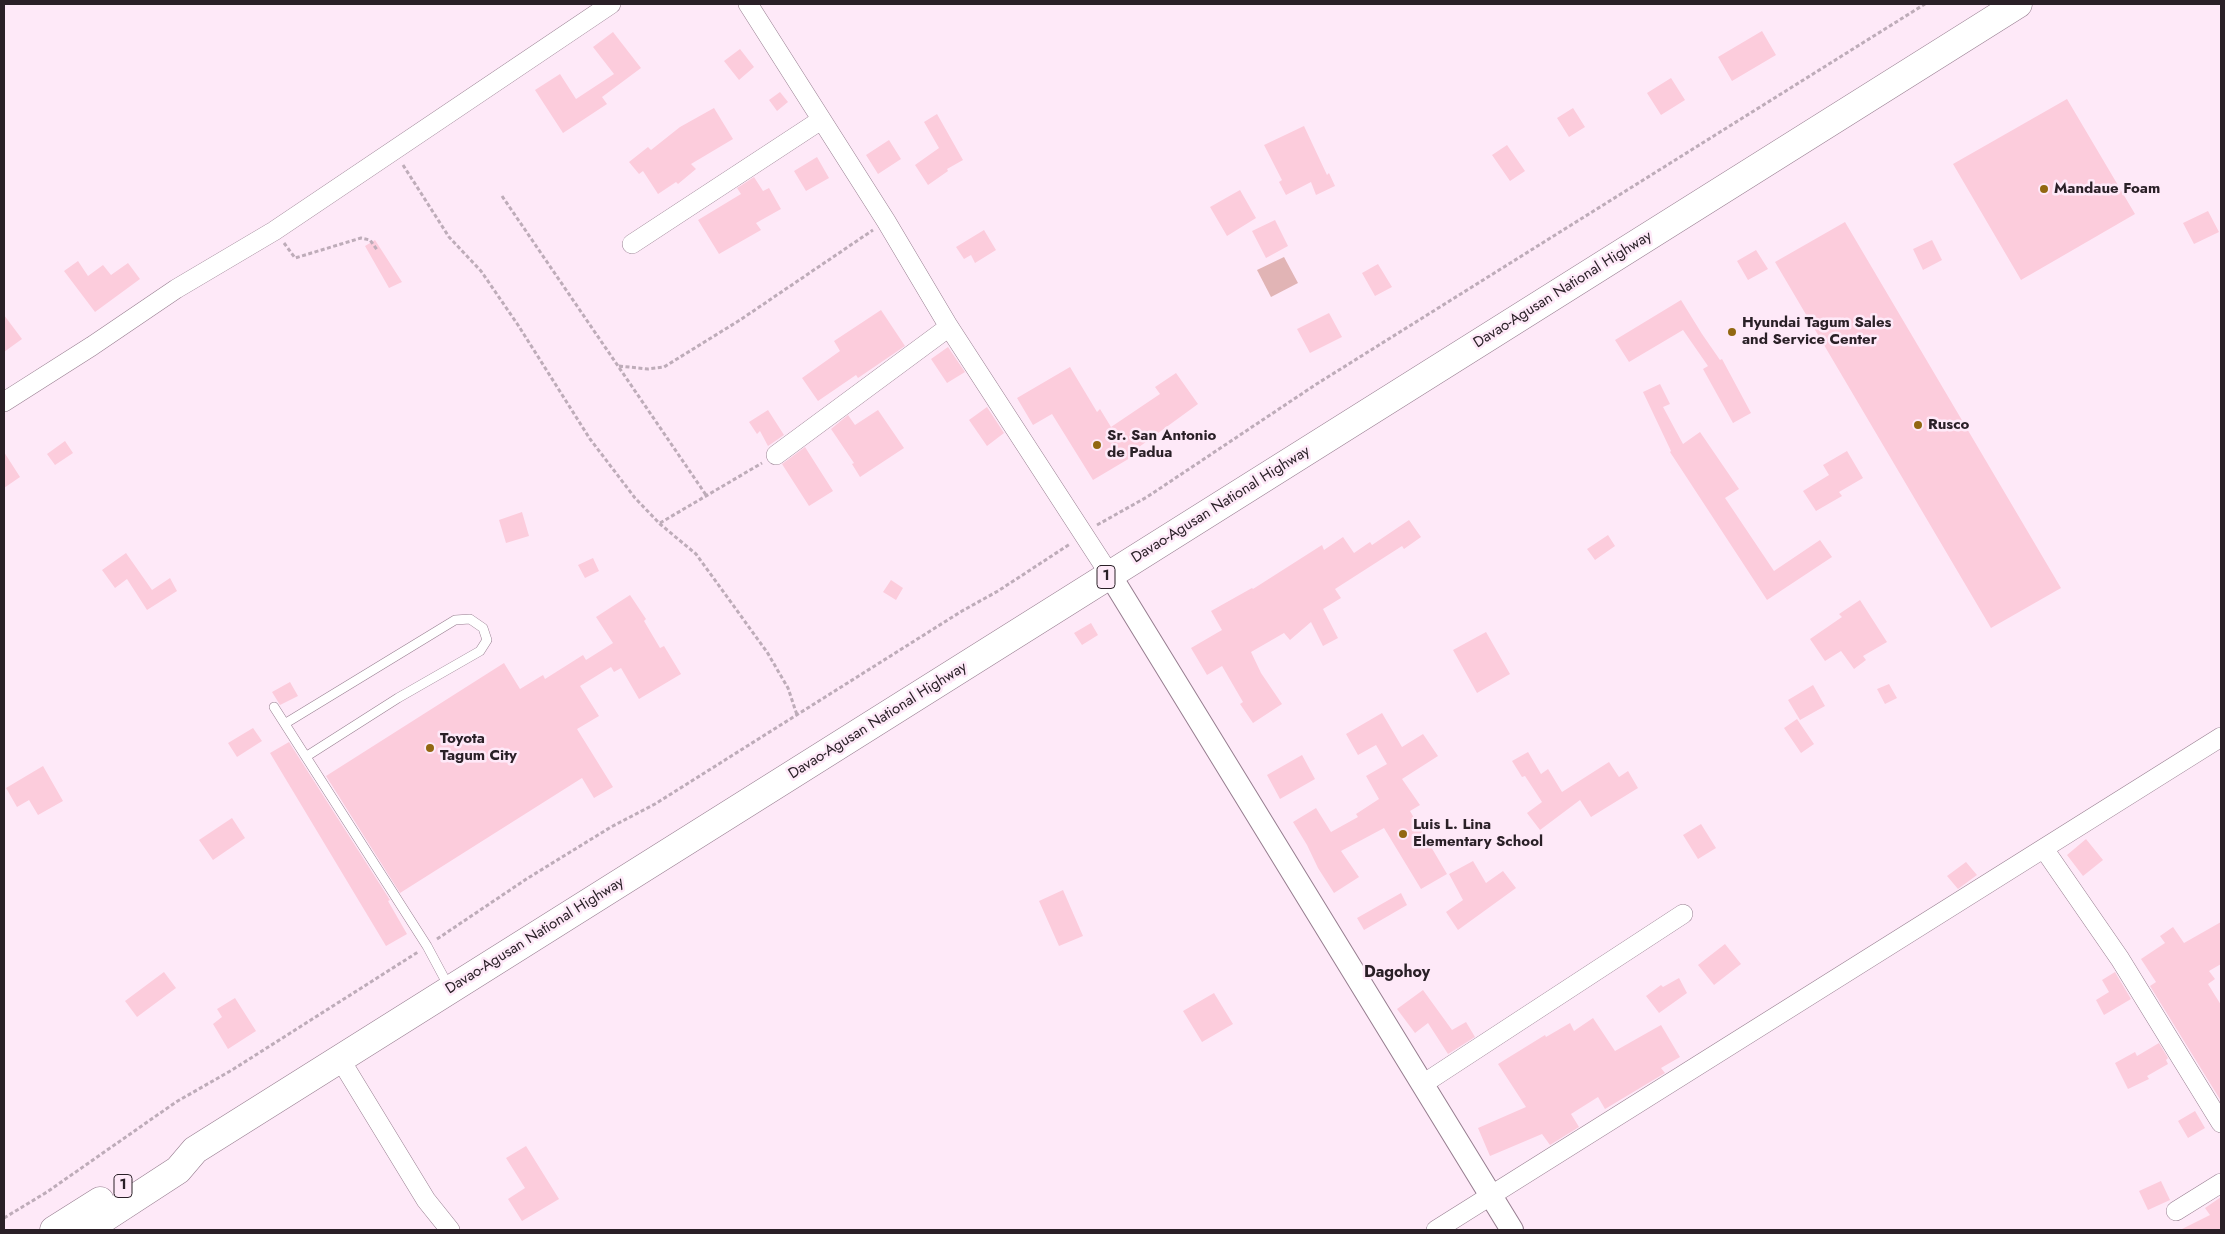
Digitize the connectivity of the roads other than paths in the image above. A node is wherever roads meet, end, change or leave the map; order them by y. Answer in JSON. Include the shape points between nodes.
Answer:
{"nodes":[{"id":1,"x":611,"y":4,"type":"edge"},
{"id":2,"x":748,"y":4,"type":"edge"},
{"id":3,"x":2018,"y":4,"type":"edge"},
{"id":4,"x":821,"y":120,"type":"junction"},
{"id":5,"x":632,"y":244,"type":"dead end"},
{"id":6,"x":949,"y":327,"type":"junction"},
{"id":7,"x":4,"y":402,"type":"edge"},
{"id":8,"x":776,"y":455,"type":"road end"},
{"id":9,"x":1110,"y":575,"type":"junction"},
{"id":10,"x":274,"y":707,"type":"dead end"},
{"id":11,"x":286,"y":722,"type":"junction"},
{"id":12,"x":2221,"y":737,"type":"edge"},
{"id":13,"x":306,"y":756,"type":"junction"},
{"id":14,"x":2044,"y":849,"type":"junction"},
{"id":15,"x":1683,"y":914,"type":"dead end"},
{"id":16,"x":451,"y":989,"type":"junction"},
{"id":17,"x":340,"y":1059,"type":"junction"},
{"id":18,"x":1423,"y":1084,"type":"junction"},
{"id":19,"x":2221,"y":1123,"type":"edge"},
{"id":20,"x":195,"y":1150,"type":"junction"},
{"id":21,"x":2221,"y":1183,"type":"edge"},
{"id":22,"x":1491,"y":1197,"type":"junction"},
{"id":23,"x":2176,"y":1210,"type":"dead end"},
{"id":24,"x":54,"y":1230,"type":"edge"},
{"id":25,"x":86,"y":1230,"type":"edge"},
{"id":26,"x":450,"y":1230,"type":"edge"},
{"id":27,"x":1436,"y":1230,"type":"edge"},
{"id":28,"x":1512,"y":1230,"type":"edge"}],
"edges":[{"from":1,"to":7,"type":"street","via":[[274,231],[176,289]]},
{"from":2,"to":4,"type":"street"},
{"from":3,"to":9,"type":"highway","name":"Davao-Agusan National Highway","number":"1"},
{"from":4,"to":5,"type":"street"},
{"from":4,"to":6,"type":"street"},
{"from":6,"to":8,"type":"street"},
{"from":6,"to":9,"type":"street"},
{"from":9,"to":16,"type":"highway","name":"Davao-Agusan National Highway","number":"1"},
{"from":9,"to":18,"type":"street"},
{"from":10,"to":11,"type":"lane"},
{"from":11,"to":13,"type":"lane"},
{"from":11,"to":13,"type":"lane","via":[[454,620],[470,619],[483,628],[487,640],[480,651]]},
{"from":12,"to":14,"type":"street"},
{"from":13,"to":16,"type":"lane"},
{"from":14,"to":19,"type":"street","via":[[2120,958]]},
{"from":14,"to":22,"type":"street"},
{"from":15,"to":18,"type":"street"},
{"from":16,"to":17,"type":"highway","name":"Davao-Agusan National Highway","number":"1"},
{"from":17,"to":20,"type":"highway","name":"Davao-Agusan National Highway","number":"1"},
{"from":17,"to":26,"type":"street","via":[[426,1200]]},
{"from":18,"to":22,"type":"street"},
{"from":20,"to":24,"type":"highway","name":"Davao-Agusan National Highway","number":"1","via":[[169,1157]]},
{"from":20,"to":25,"type":"highway","name":"Davao-Agusan National Highway","number":"1","via":[[178,1170]]},
{"from":21,"to":23,"type":"street"},
{"from":22,"to":27,"type":"street"},
{"from":22,"to":28,"type":"street"}]}
